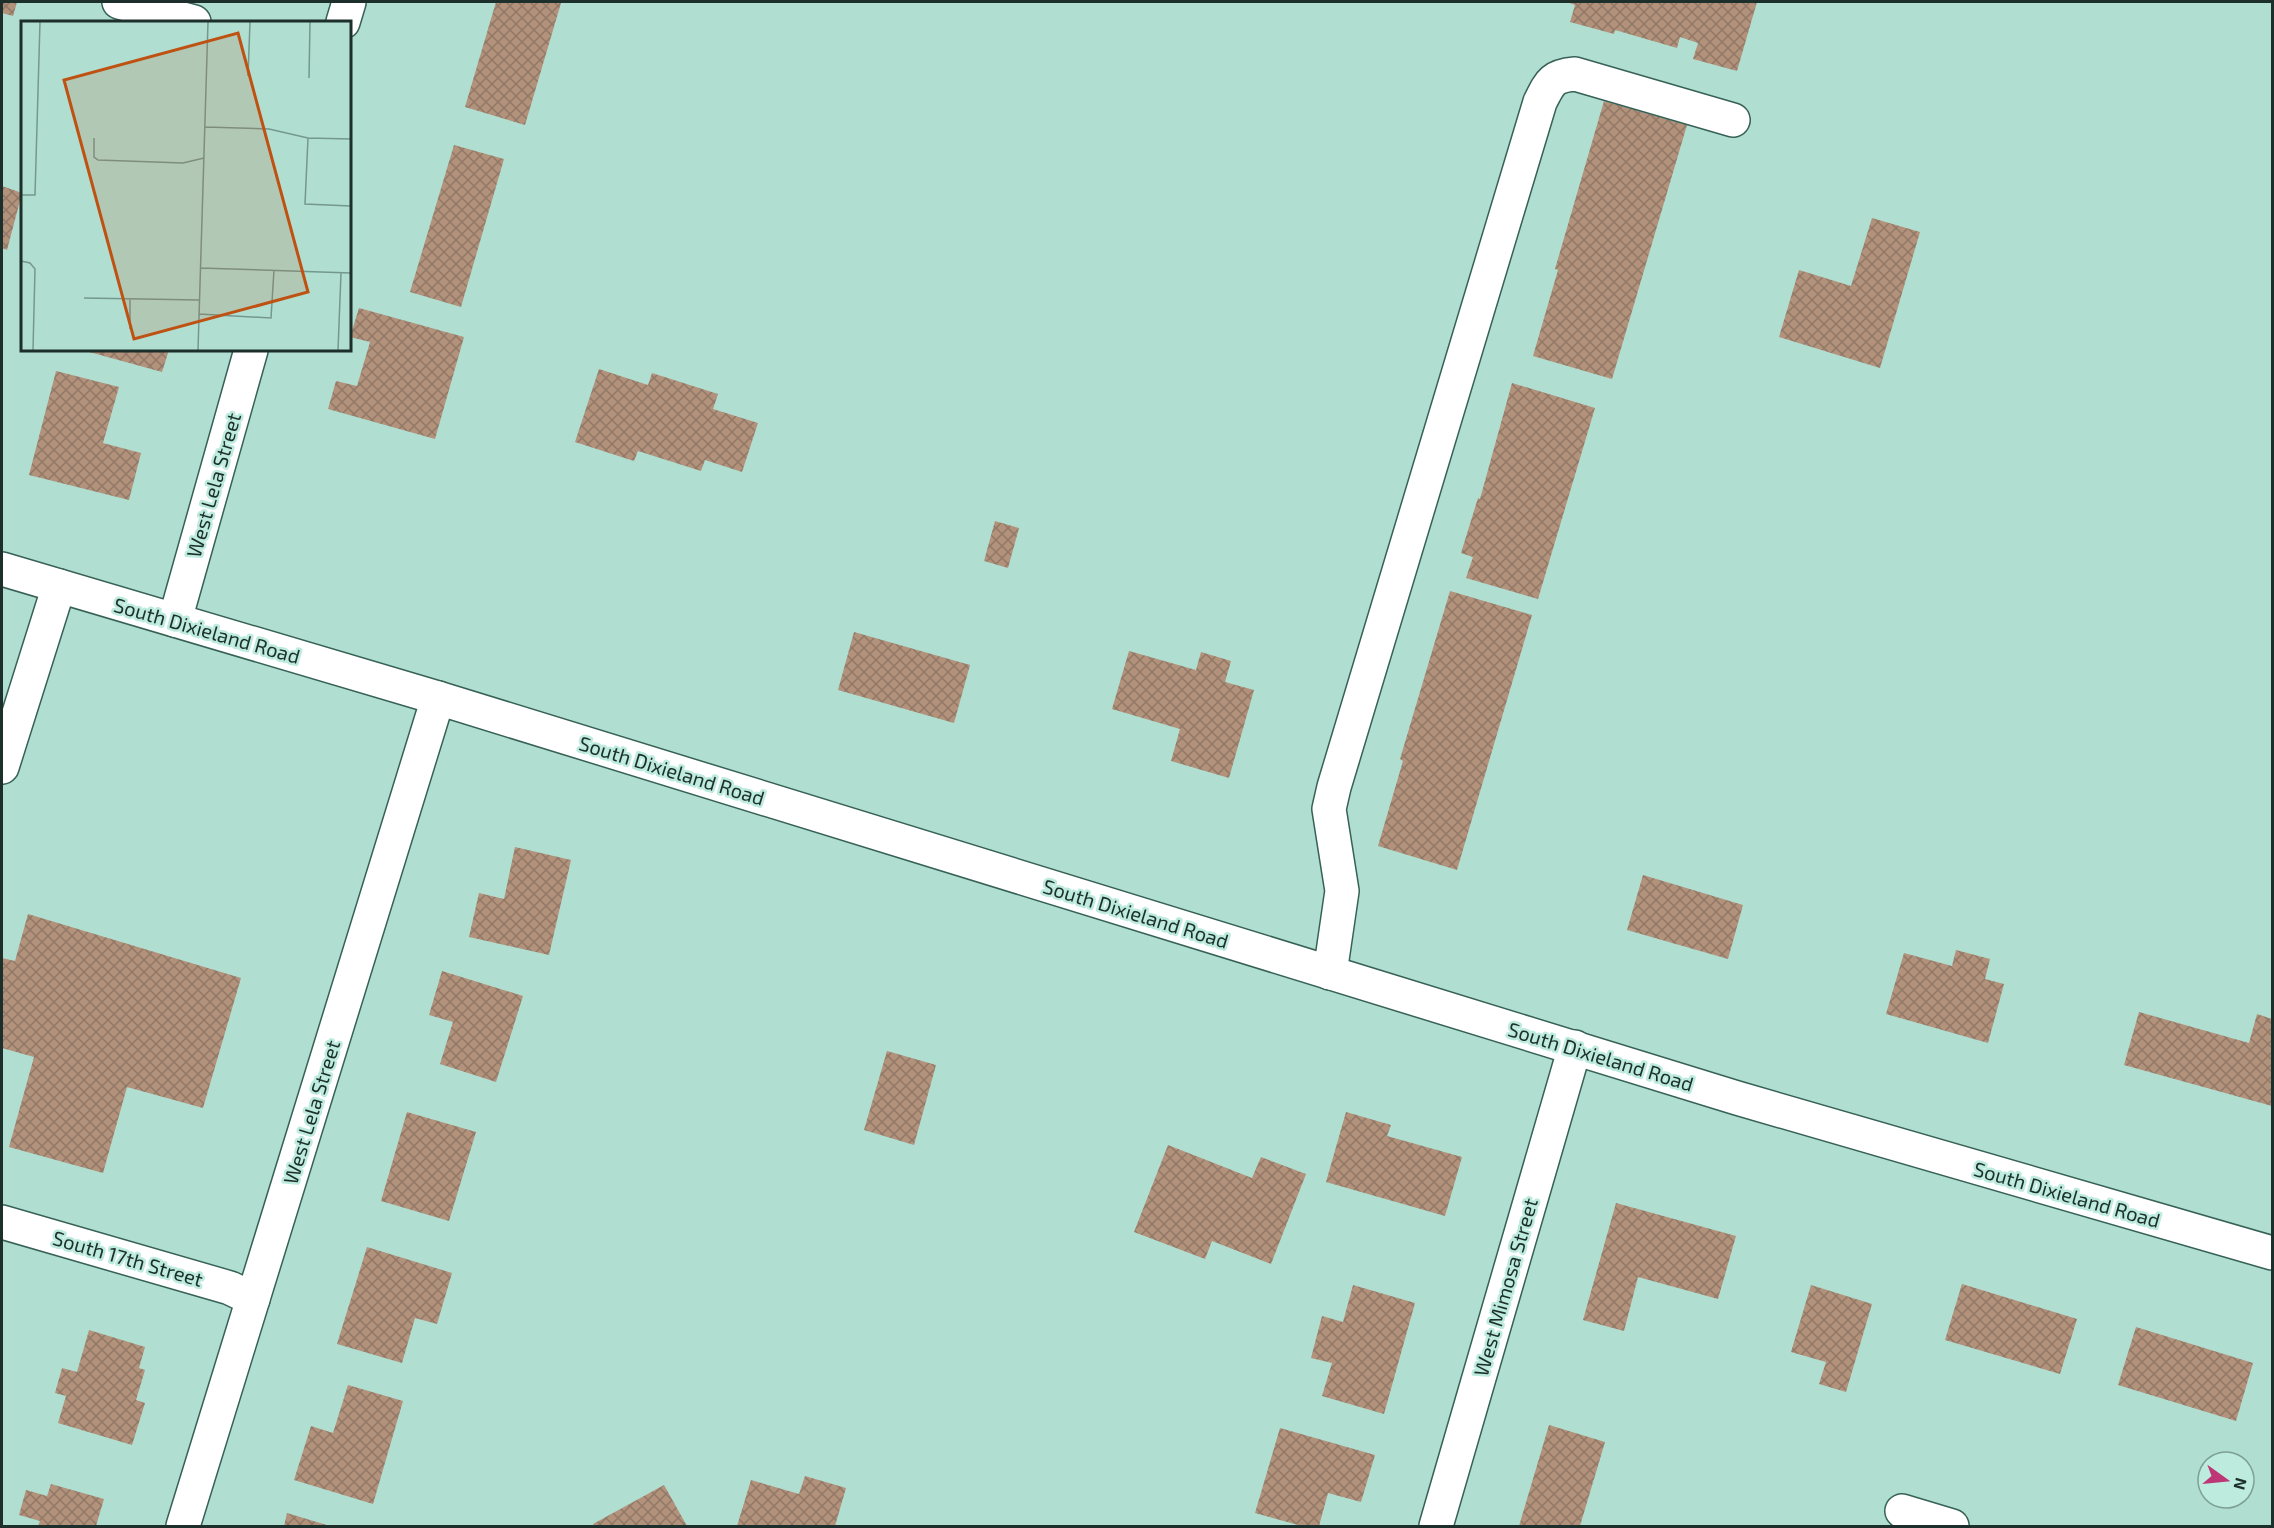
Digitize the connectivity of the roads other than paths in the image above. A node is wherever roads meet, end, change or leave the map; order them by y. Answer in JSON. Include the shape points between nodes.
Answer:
{"nodes":[{"id":1,"x":119,"y":2,"type":"edge"},
{"id":2,"x":350,"y":2,"type":"edge"},
{"id":3,"x":190,"y":21,"type":"edge"},
{"id":4,"x":343,"y":21,"type":"edge"},
{"id":5,"x":1733,"y":120,"type":"dead end"},
{"id":6,"x":251,"y":351,"type":"edge"},
{"id":7,"x":2,"y":569,"type":"edge"},
{"id":8,"x":59,"y":586,"type":"junction"},
{"id":9,"x":175,"y":620,"type":"junction"},
{"id":10,"x":438,"y":698,"type":"junction"},
{"id":11,"x":2,"y":767,"type":"edge"},
{"id":12,"x":1330,"y":973,"type":"junction"},
{"id":13,"x":1575,"y":1047,"type":"junction"},
{"id":14,"x":2,"y":1222,"type":"edge"},
{"id":15,"x":2272,"y":1254,"type":"edge"},
{"id":16,"x":253,"y":1299,"type":"junction"},
{"id":17,"x":1902,"y":1511,"type":"dead end"},
{"id":18,"x":183,"y":1527,"type":"edge"},
{"id":19,"x":1436,"y":1527,"type":"edge"},
{"id":20,"x":1952,"y":1527,"type":"edge"}],
"edges":[{"from":1,"to":3,"type":"main road"},
{"from":2,"to":4,"type":"main road"},
{"from":5,"to":12,"type":"main road","via":[[1575,74],[1560,75],[1540,102],[1334,787],[1329,809],[1342,891]]},
{"from":6,"to":9,"type":"main road","name":"West Lela Street"},
{"from":7,"to":8,"type":"main road","name":"South Dixieland Road"},
{"from":8,"to":9,"type":"main road","name":"South Dixieland Road"},
{"from":8,"to":11,"type":"main road"},
{"from":9,"to":10,"type":"main road","name":"South Dixieland Road"},
{"from":10,"to":12,"type":"main road","name":"South Dixieland Road"},
{"from":10,"to":16,"type":"main road","name":"West Lela Street"},
{"from":12,"to":13,"type":"main road","name":"South Dixieland Road"},
{"from":13,"to":15,"type":"main road","name":"South Dixieland Road"},
{"from":13,"to":19,"type":"main road","name":"West Mimosa Street"},
{"from":14,"to":16,"type":"main road","name":"South 17th Street","via":[[230,1288]]},
{"from":16,"to":18,"type":"main road","name":"West Lela Street"},
{"from":17,"to":20,"type":"main road"}]}
